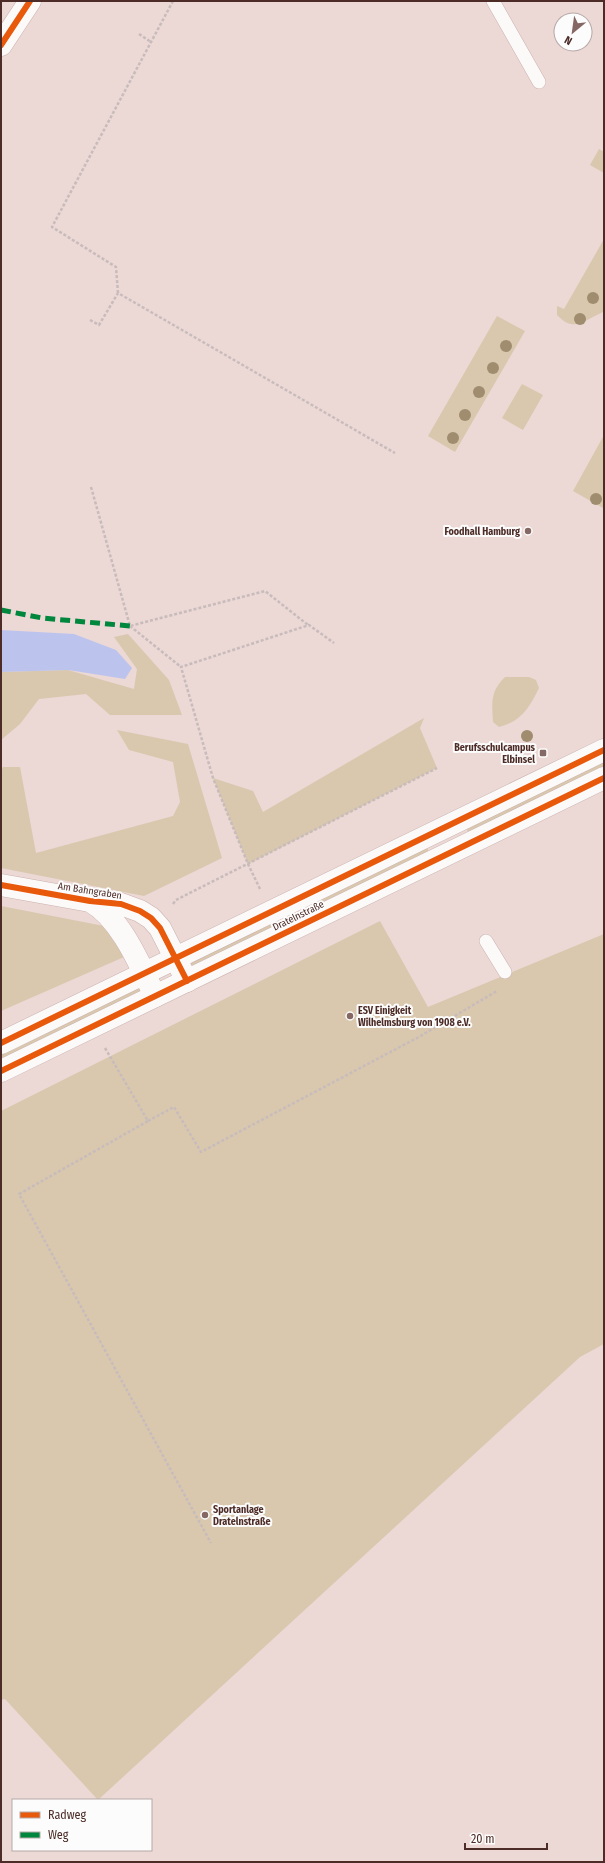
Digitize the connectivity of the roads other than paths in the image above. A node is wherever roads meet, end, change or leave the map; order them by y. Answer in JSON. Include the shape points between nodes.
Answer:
{"nodes":[{"id":1,"x":30,"y":1,"type":"edge"},
{"id":2,"x":493,"y":1,"type":"edge"},
{"id":3,"x":1,"y":45,"type":"edge"},
{"id":4,"x":538,"y":82,"type":"dead end"},
{"id":5,"x":604,"y":750,"type":"edge"},
{"id":6,"x":604,"y":778,"type":"edge"},
{"id":7,"x":1,"y":885,"type":"edge"},
{"id":8,"x":90,"y":901,"type":"junction"},
{"id":9,"x":486,"y":941,"type":"dead end"},
{"id":10,"x":176,"y":958,"type":"junction"},
{"id":11,"x":505,"y":972,"type":"road end"},
{"id":12,"x":144,"y":974,"type":"junction"},
{"id":13,"x":187,"y":981,"type":"junction"},
{"id":14,"x":155,"y":996,"type":"junction"},
{"id":15,"x":1,"y":1043,"type":"edge"},
{"id":16,"x":1,"y":1071,"type":"edge"}],
"edges":[{"from":1,"to":3,"type":"main road"},
{"from":2,"to":4,"type":"lane"},
{"from":5,"to":10,"type":"main road","name":"Dratelnstraße"},
{"from":6,"to":13,"type":"main road","name":"Dratelnstraße"},
{"from":7,"to":8,"type":"main road","name":"Am Bahngraben"},
{"from":8,"to":10,"type":"main road","name":"Am Bahngraben","via":[[129,907],[145,914],[157,923]]},
{"from":8,"to":12,"type":"main road","name":"Am Bahngraben","via":[[100,906],[113,919]]},
{"from":9,"to":11,"type":"lane"},
{"from":10,"to":12,"type":"main road","name":"Dratelnstraße"},
{"from":10,"to":13,"type":"main road","name":"Am Bahngraben"},
{"from":12,"to":14,"type":"main road","name":"Am Bahngraben"},
{"from":12,"to":15,"type":"main road","name":"Dratelnstraße"},
{"from":13,"to":14,"type":"main road","name":"Dratelnstraße"},
{"from":14,"to":16,"type":"main road","name":"Dratelnstraße"}]}
